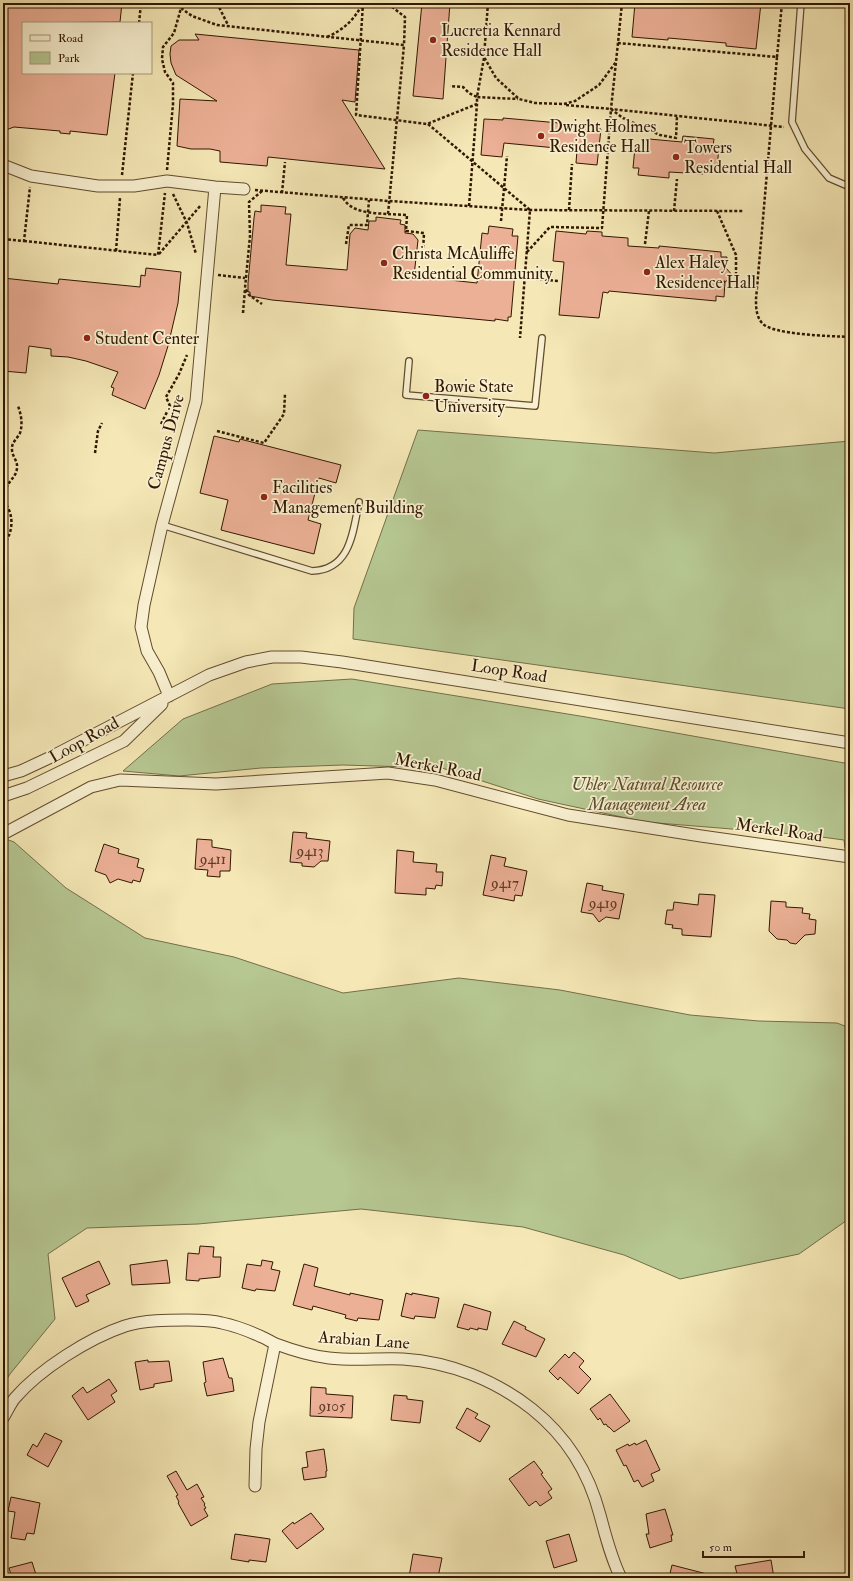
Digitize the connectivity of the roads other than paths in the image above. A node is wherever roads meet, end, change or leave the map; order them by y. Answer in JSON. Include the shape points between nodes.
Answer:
{"nodes":[{"id":1,"x":801,"y":3,"type":"edge"},
{"id":2,"x":3,"y":165,"type":"edge"},
{"id":3,"x":850,"y":187,"type":"edge"},
{"id":4,"x":215,"y":188,"type":"junction"},
{"id":5,"x":244,"y":189,"type":"road end"},
{"id":6,"x":542,"y":338,"type":"dead end"},
{"id":7,"x":409,"y":361,"type":"dead end"},
{"id":8,"x":359,"y":502,"type":"dead end"},
{"id":9,"x":162,"y":525,"type":"junction"},
{"id":10,"x":169,"y":696,"type":"junction"},
{"id":11,"x":850,"y":743,"type":"edge"},
{"id":12,"x":3,"y":776,"type":"edge"},
{"id":13,"x":3,"y":796,"type":"edge"},
{"id":14,"x":3,"y":834,"type":"edge"},
{"id":15,"x":850,"y":857,"type":"edge"},
{"id":16,"x":275,"y":1344,"type":"junction"},
{"id":17,"x":3,"y":1418,"type":"edge"},
{"id":18,"x":255,"y":1486,"type":"dead end"},
{"id":19,"x":620,"y":1578,"type":"edge"}],
"edges":[{"from":1,"to":3,"type":"lane","via":[[792,122],[804,149],[830,178]]},
{"from":2,"to":4,"type":"street","via":[[32,176],[98,186],[134,186],[167,181]]},
{"from":4,"to":5,"type":"street"},
{"from":4,"to":9,"type":"street","name":"Campus Drive","via":[[196,401]]},
{"from":6,"to":7,"type":"lane","via":[[535,406],[406,395]]},
{"from":8,"to":9,"type":"lane","via":[[352,538],[346,552],[332,566],[322,570],[312,571]]},
{"from":9,"to":10,"type":"street","name":"Campus Drive","via":[[141,627],[147,651]]},
{"from":10,"to":11,"type":"street","name":"Loop Road","via":[[209,675],[246,662],[272,657],[301,657]]},
{"from":10,"to":12,"type":"street","name":"Loop Road","via":[[51,757]]},
{"from":10,"to":13,"type":"street","name":"Loop Road","via":[[124,741],[27,788]]},
{"from":14,"to":15,"type":"street","name":"Merkel Road","via":[[91,787],[120,780],[216,784],[388,773],[435,780],[568,815]]},
{"from":16,"to":17,"type":"street","name":"Arabian Lane","via":[[246,1330],[205,1320],[169,1320],[124,1326],[88,1343],[56,1363],[21,1392]]},
{"from":16,"to":18,"type":"street","via":[[259,1422]]},
{"from":16,"to":19,"type":"street","name":"Arabian Lane","via":[[327,1358],[404,1359],[432,1363],[474,1375],[513,1394],[548,1423],[573,1453],[592,1489]]}]}
